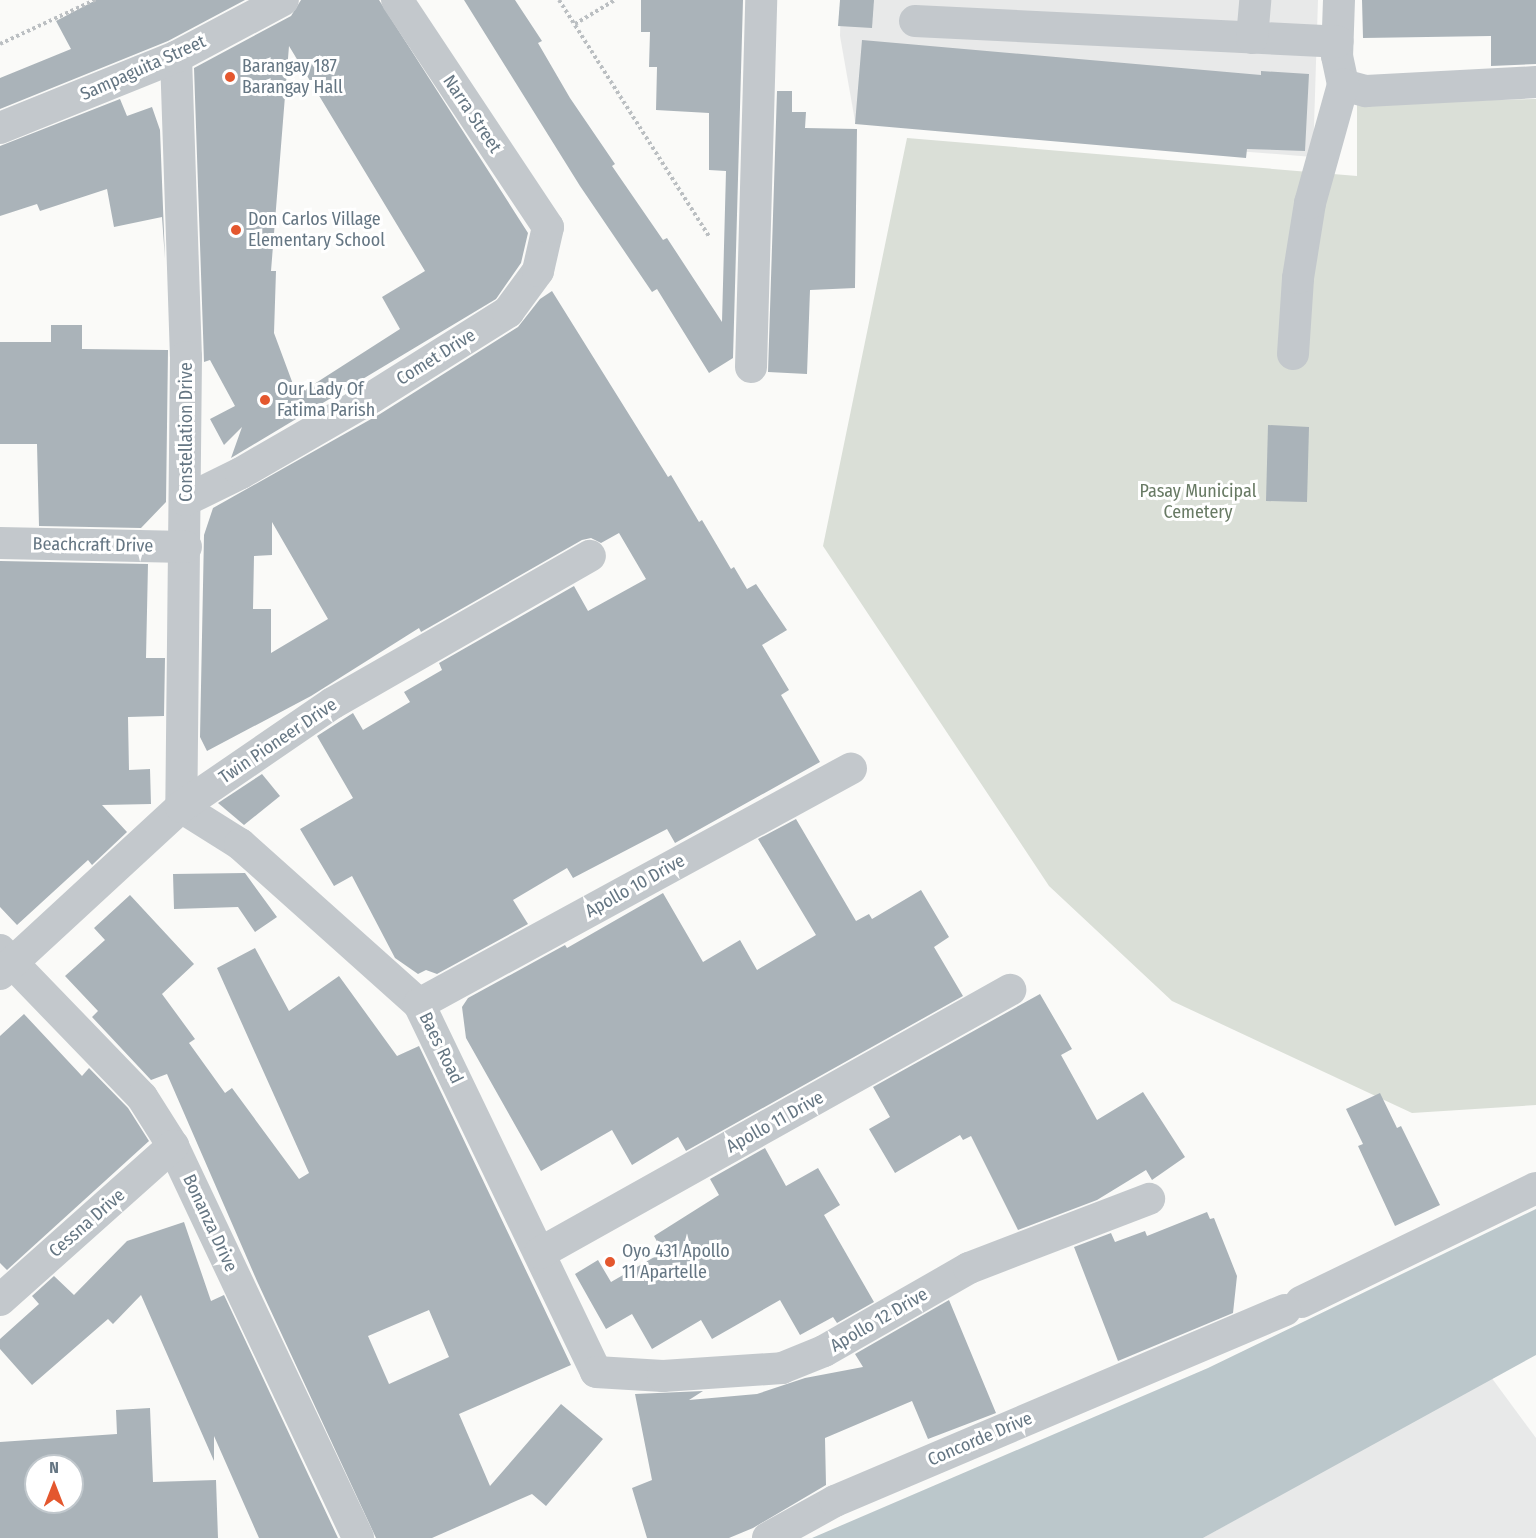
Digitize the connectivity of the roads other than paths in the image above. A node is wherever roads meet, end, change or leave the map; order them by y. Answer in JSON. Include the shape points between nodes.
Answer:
{"nodes":[{"id":1,"x":284,"y":0,"type":"edge"},
{"id":2,"x":397,"y":0,"type":"edge"},
{"id":3,"x":762,"y":0,"type":"edge"},
{"id":4,"x":1255,"y":0,"type":"edge"},
{"id":5,"x":1339,"y":0,"type":"edge"},
{"id":6,"x":915,"y":21,"type":"dead end"},
{"id":7,"x":1252,"y":38,"type":"junction"},
{"id":8,"x":1337,"y":42,"type":"junction"},
{"id":9,"x":176,"y":57,"type":"junction"},
{"id":10,"x":1536,"y":82,"type":"edge"},
{"id":11,"x":1342,"y":85,"type":"junction"},
{"id":12,"x":0,"y":128,"type":"edge"},
{"id":13,"x":548,"y":227,"type":"joint"},
{"id":14,"x":1293,"y":354,"type":"dead end"},
{"id":15,"x":751,"y":368,"type":"dead end"},
{"id":16,"x":186,"y":500,"type":"junction"},
{"id":17,"x":0,"y":543,"type":"edge"},
{"id":18,"x":186,"y":547,"type":"junction"},
{"id":19,"x":590,"y":556,"type":"dead end"},
{"id":20,"x":851,"y":768,"type":"dead end"},
{"id":21,"x":181,"y":807,"type":"junction"},
{"id":22,"x":4,"y":963,"type":"edge"},
{"id":23,"x":1010,"y":990,"type":"dead end"},
{"id":24,"x":419,"y":1004,"type":"junction"},
{"id":25,"x":173,"y":1146,"type":"junction"},
{"id":26,"x":1536,"y":1188,"type":"edge"},
{"id":27,"x":1149,"y":1199,"type":"dead end"},
{"id":28,"x":540,"y":1253,"type":"junction"},
{"id":29,"x":0,"y":1300,"type":"edge"},
{"id":30,"x":596,"y":1372,"type":"joint"},
{"id":31,"x":358,"y":1538,"type":"edge"},
{"id":32,"x":768,"y":1538,"type":"edge"}],
"edges":[{"from":1,"to":9,"type":"street","name":"Sampaguita Street"},
{"from":2,"to":13,"type":"street","name":"Narra Street"},
{"from":3,"to":15,"type":"street"},
{"from":4,"to":7,"type":"street"},
{"from":5,"to":8,"type":"street"},
{"from":6,"to":7,"type":"street"},
{"from":7,"to":8,"type":"street"},
{"from":8,"to":11,"type":"street"},
{"from":9,"to":12,"type":"street","name":"Sampaguita Street"},
{"from":9,"to":16,"type":"street","name":"Constellation Drive"},
{"from":10,"to":11,"type":"street","via":[[1366,91]]},
{"from":11,"to":14,"type":"street","via":[[1310,203],[1298,278]]},
{"from":13,"to":16,"type":"street","name":"Comet Drive","via":[[538,271],[508,312],[371,398]]},
{"from":16,"to":18,"type":"street","name":"Constellation Drive"},
{"from":17,"to":18,"type":"street","name":"Beachcraft Drive"},
{"from":18,"to":21,"type":"street","name":"Constellation Drive"},
{"from":19,"to":21,"type":"street","name":"Twin Pioneer Drive","via":[[333,703]]},
{"from":20,"to":24,"type":"street","name":"Apollo 10 Drive"},
{"from":21,"to":22,"type":"street","name":"Twin Pioneer Drive"},
{"from":21,"to":24,"type":"street","name":"Baes Road","via":[[240,844]]},
{"from":22,"to":25,"type":"street","name":"Bonanza Drive","via":[[142,1097]]},
{"from":23,"to":28,"type":"street","name":"Apollo 11 Drive"},
{"from":24,"to":28,"type":"street","name":"Baes Road"},
{"from":25,"to":29,"type":"street","name":"Cessna Drive"},
{"from":25,"to":31,"type":"street","name":"Bonanza Drive"},
{"from":26,"to":32,"type":"street","name":"Concorde Drive","via":[[1293,1306],[835,1501]]},
{"from":27,"to":30,"type":"street","name":"Apollo 12 Drive","via":[[969,1268],[824,1352],[782,1368],[663,1376]]},
{"from":28,"to":30,"type":"street","name":"Baes Road"}]}
